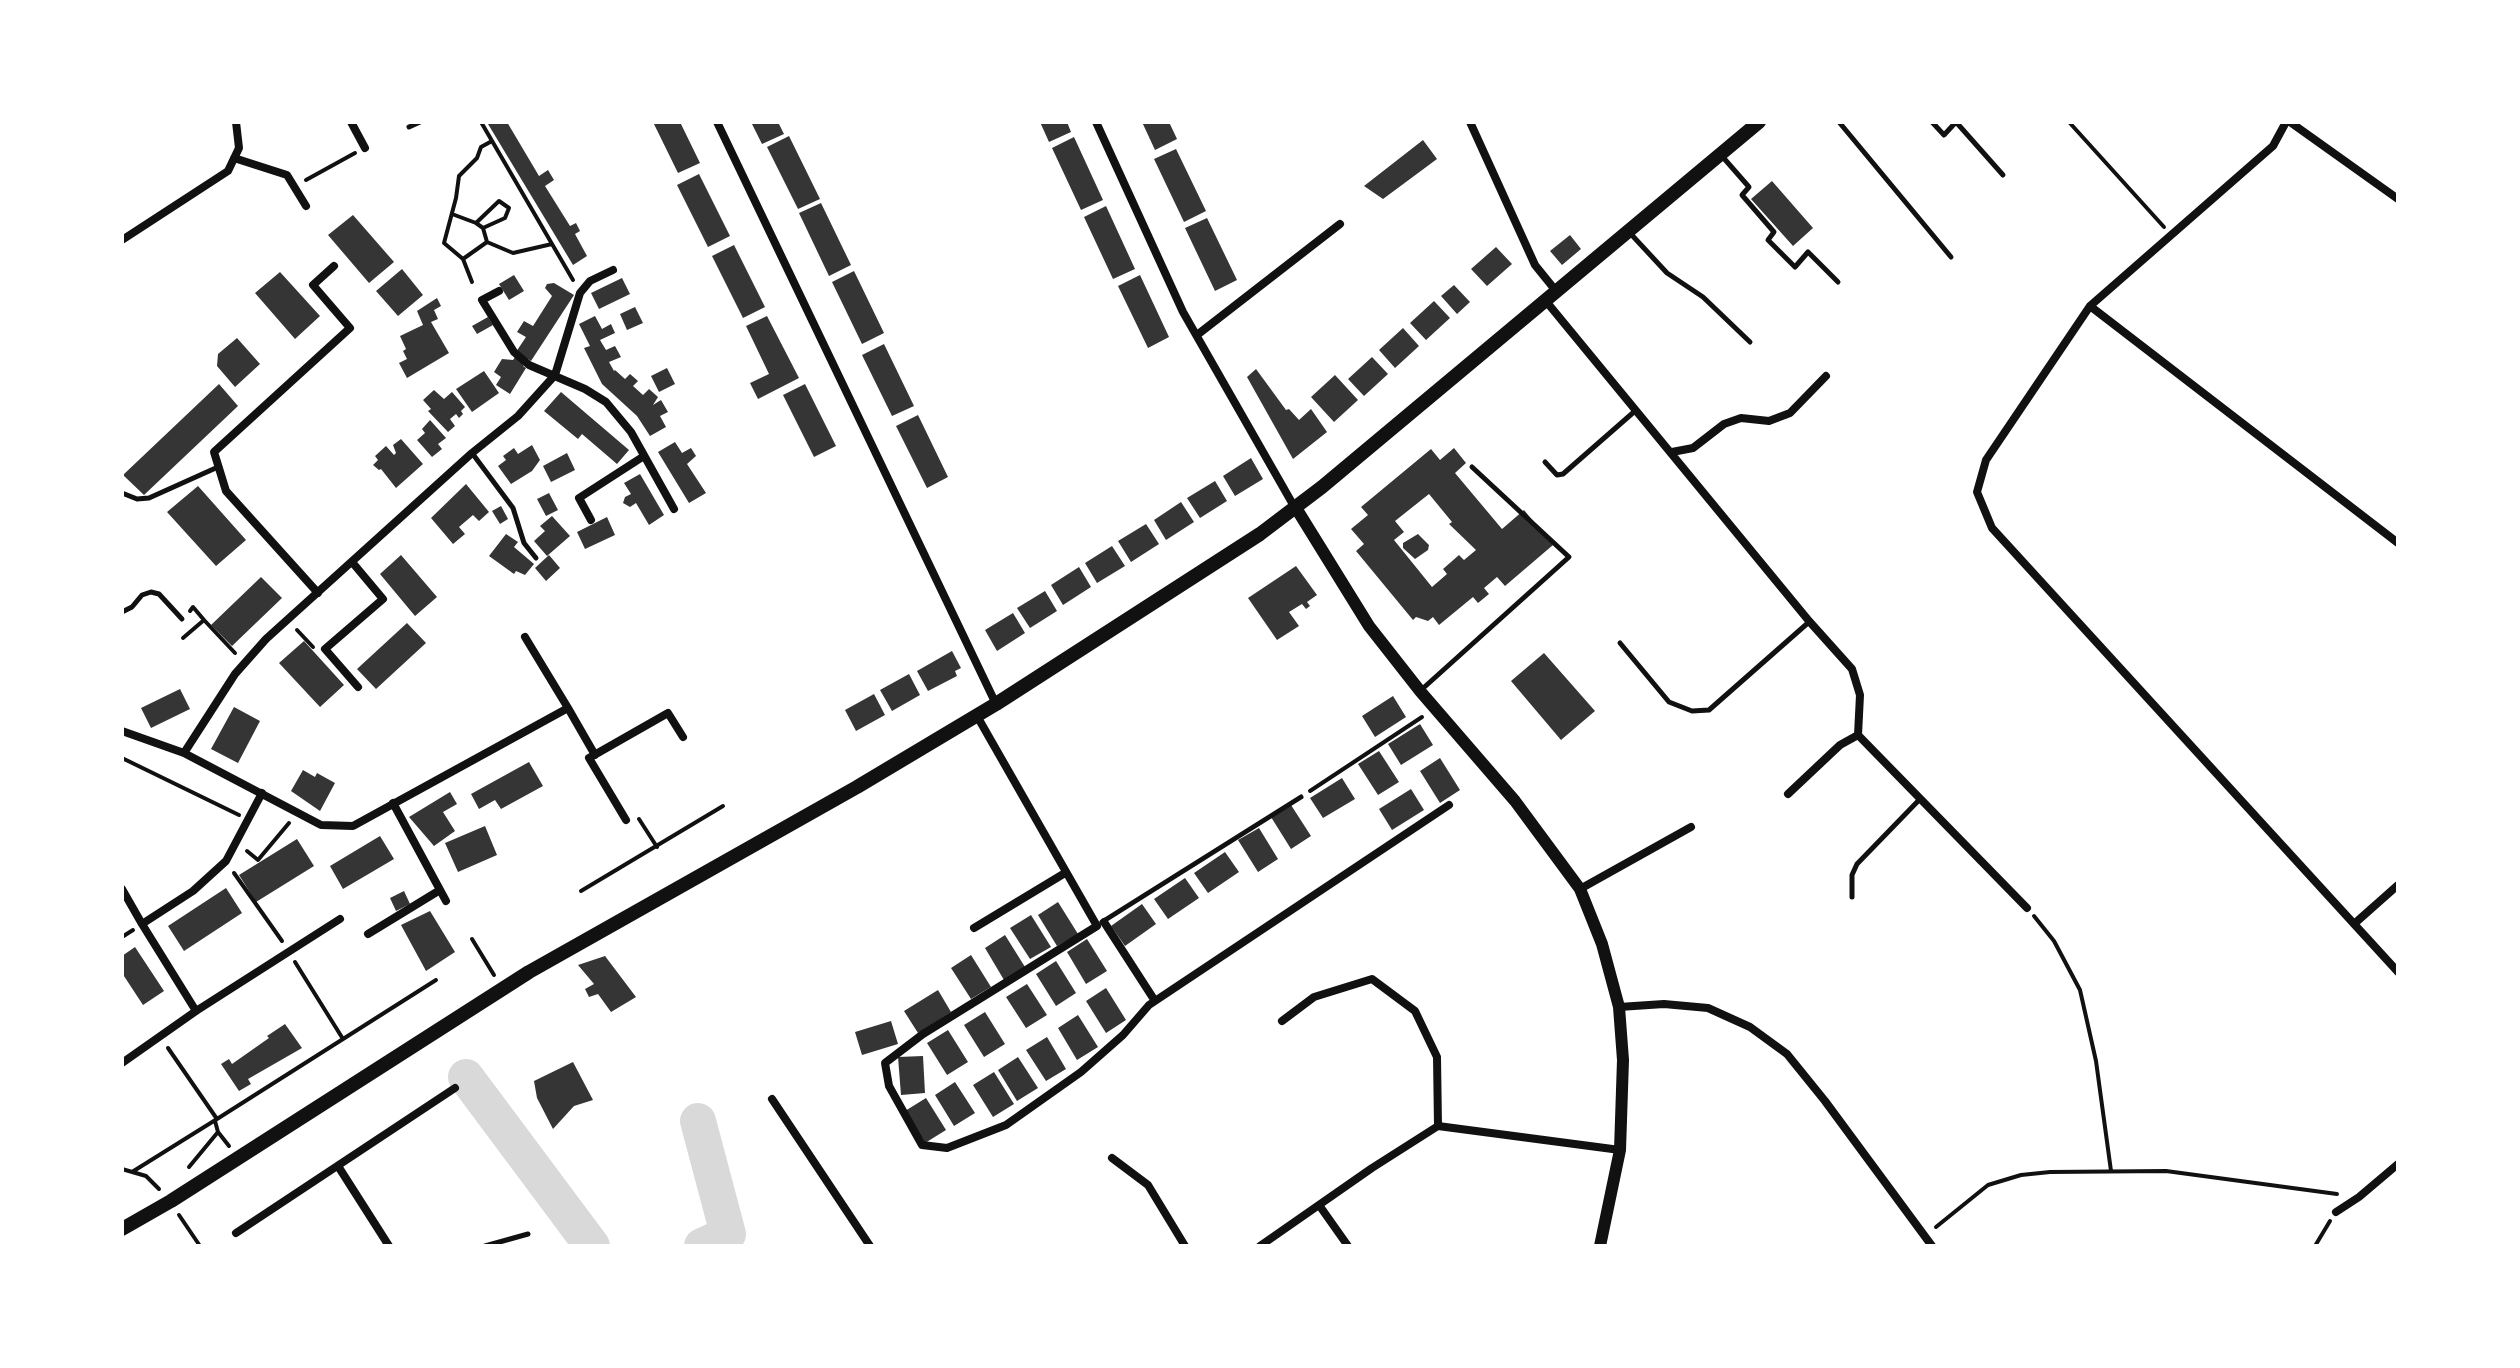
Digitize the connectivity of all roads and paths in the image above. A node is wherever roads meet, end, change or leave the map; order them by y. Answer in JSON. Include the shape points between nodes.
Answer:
{"nodes":[{"id":1,"x":236,"y":122,"type":"edge"},
{"id":2,"x":351,"y":122,"type":"edge"},
{"id":3,"x":420,"y":122,"type":"edge"},
{"id":4,"x":481,"y":122,"type":"edge"},
{"id":5,"x":717,"y":122,"type":"edge"},
{"id":6,"x":1096,"y":122,"type":"edge"},
{"id":7,"x":1470,"y":122,"type":"edge"},
{"id":8,"x":1759,"y":122,"type":"edge"},
{"id":9,"x":1839,"y":122,"type":"edge"},
{"id":10,"x":1932,"y":122,"type":"edge"},
{"id":11,"x":2069,"y":122,"type":"edge"},
{"id":12,"x":2288,"y":122,"type":"edge"},
{"id":13,"x":409,"y":127,"type":"dead end"},
{"id":14,"x":492,"y":141,"type":"junction"},
{"id":15,"x":365,"y":148,"type":"joint"},
{"id":16,"x":1720,"y":154,"type":"junction"},
{"id":17,"x":234,"y":158,"type":"junction"},
{"id":18,"x":2003,"y":175,"type":"dead end"},
{"id":19,"x":294,"y":187,"type":"junction"},
{"id":20,"x":2398,"y":199,"type":"edge"},
{"id":21,"x":306,"y":206,"type":"dead end"},
{"id":22,"x":452,"y":214,"type":"junction"},
{"id":23,"x":476,"y":223,"type":"junction"},
{"id":24,"x":1340,"y":224,"type":"dead end"},
{"id":25,"x":483,"y":228,"type":"junction"},
{"id":26,"x":1628,"y":231,"type":"junction"},
{"id":27,"x":2171,"y":235,"type":"junction"},
{"id":28,"x":122,"y":240,"type":"edge"},
{"id":29,"x":487,"y":242,"type":"junction"},
{"id":30,"x":552,"y":244,"type":"junction"},
{"id":31,"x":1951,"y":257,"type":"dead end"},
{"id":32,"x":463,"y":259,"type":"junction"},
{"id":33,"x":334,"y":266,"type":"dead end"},
{"id":34,"x":613,"y":270,"type":"dead end"},
{"id":35,"x":472,"y":282,"type":"dead end"},
{"id":36,"x":1838,"y":282,"type":"dead end"},
{"id":37,"x":499,"y":291,"type":"dead end"},
{"id":38,"x":580,"y":293,"type":"junction"},
{"id":39,"x":1550,"y":295,"type":"junction"},
{"id":40,"x":2090,"y":306,"type":"junction"},
{"id":41,"x":1197,"y":335,"type":"junction"},
{"id":42,"x":1750,"y":342,"type":"dead end"},
{"id":43,"x":555,"y":375,"type":"junction"},
{"id":44,"x":1826,"y":376,"type":"dead end"},
{"id":45,"x":1636,"y":410,"type":"junction"},
{"id":46,"x":1672,"y":452,"type":"junction"},
{"id":47,"x":472,"y":453,"type":"junction"},
{"id":48,"x":644,"y":456,"type":"junction"},
{"id":49,"x":1545,"y":462,"type":"dead end"},
{"id":50,"x":219,"y":467,"type":"junction"},
{"id":51,"x":1472,"y":467,"type":"dead end"},
{"id":52,"x":122,"y":493,"type":"edge"},
{"id":53,"x":1296,"y":508,"type":"junction"},
{"id":54,"x":674,"y":509,"type":"dead end"},
{"id":55,"x":591,"y":520,"type":"dead end"},
{"id":56,"x":2398,"y":543,"type":"edge"},
{"id":57,"x":536,"y":558,"type":"dead end"},
{"id":58,"x":352,"y":562,"type":"junction"},
{"id":59,"x":318,"y":593,"type":"junction"},
{"id":60,"x":122,"y":612,"type":"edge"},
{"id":61,"x":182,"y":619,"type":"dead end"},
{"id":62,"x":204,"y":620,"type":"dead end"},
{"id":63,"x":288,"y":620,"type":"junction"},
{"id":64,"x":1809,"y":621,"type":"junction"},
{"id":65,"x":525,"y":637,"type":"dead end"},
{"id":66,"x":1620,"y":643,"type":"dead end"},
{"id":67,"x":325,"y":649,"type":"junction"},
{"id":68,"x":245,"y":663,"type":"junction"},
{"id":69,"x":358,"y":687,"type":"dead end"},
{"id":70,"x":1420,"y":691,"type":"junction"},
{"id":71,"x":996,"y":704,"type":"junction"},
{"id":72,"x":568,"y":708,"type":"junction"},
{"id":73,"x":1435,"y":709,"type":"junction"},
{"id":74,"x":977,"y":716,"type":"junction"},
{"id":75,"x":122,"y":731,"type":"edge"},
{"id":76,"x":1858,"y":735,"type":"junction"},
{"id":77,"x":683,"y":737,"type":"dead end"},
{"id":78,"x":184,"y":753,"type":"junction"},
{"id":79,"x":595,"y":755,"type":"junction"},
{"id":80,"x":122,"y":758,"type":"edge"},
{"id":81,"x":262,"y":793,"type":"junction"},
{"id":82,"x":1788,"y":794,"type":"dead end"},
{"id":83,"x":1301,"y":797,"type":"joint"},
{"id":84,"x":1921,"y":799,"type":"junction"},
{"id":85,"x":393,"y":803,"type":"junction"},
{"id":86,"x":1449,"y":805,"type":"dead end"},
{"id":87,"x":723,"y":806,"type":"dead end"},
{"id":88,"x":298,"y":813,"type":"junction"},
{"id":89,"x":248,"y":819,"type":"junction"},
{"id":90,"x":626,"y":820,"type":"joint"},
{"id":91,"x":1691,"y":827,"type":"dead end"},
{"id":92,"x":235,"y":843,"type":"junction"},
{"id":93,"x":657,"y":847,"type":"junction"},
{"id":94,"x":226,"y":861,"type":"junction"},
{"id":95,"x":1065,"y":873,"type":"junction"},
{"id":96,"x":2398,"y":885,"type":"edge"},
{"id":97,"x":122,"y":889,"type":"edge"},
{"id":98,"x":1580,"y":889,"type":"junction"},
{"id":99,"x":440,"y":890,"type":"junction"},
{"id":100,"x":581,"y":891,"type":"dead end"},
{"id":101,"x":1852,"y":897,"type":"dead end"},
{"id":102,"x":446,"y":901,"type":"dead end"},
{"id":103,"x":2027,"y":908,"type":"joint"},
{"id":104,"x":340,"y":919,"type":"dead end"},
{"id":105,"x":142,"y":924,"type":"junction"},
{"id":106,"x":1100,"y":924,"type":"junction"},
{"id":107,"x":2354,"y":924,"type":"junction"},
{"id":108,"x":974,"y":928,"type":"dead end"},
{"id":109,"x":368,"y":934,"type":"dead end"},
{"id":110,"x":472,"y":939,"type":"dead end"},
{"id":111,"x":288,"y":951,"type":"junction"},
{"id":112,"x":2398,"y":972,"type":"edge"},
{"id":113,"x":436,"y":980,"type":"dead end"},
{"id":114,"x":503,"y":989,"type":"junction"},
{"id":115,"x":1155,"y":1001,"type":"junction"},
{"id":116,"x":1619,"y":1007,"type":"junction"},
{"id":117,"x":196,"y":1011,"type":"junction"},
{"id":118,"x":1282,"y":1021,"type":"dead end"},
{"id":119,"x":160,"y":1037,"type":"junction"},
{"id":120,"x":343,"y":1039,"type":"junction"},
{"id":121,"x":122,"y":1063,"type":"edge"},
{"id":122,"x":455,"y":1088,"type":"dead end"},
{"id":123,"x":772,"y":1099,"type":"dead end"},
{"id":124,"x":216,"y":1120,"type":"junction"},
{"id":125,"x":1438,"y":1126,"type":"junction"},
{"id":126,"x":1620,"y":1150,"type":"junction"},
{"id":127,"x":1112,"y":1158,"type":"dead end"},
{"id":128,"x":2398,"y":1164,"type":"edge"},
{"id":129,"x":338,"y":1166,"type":"junction"},
{"id":130,"x":185,"y":1171,"type":"dead end"},
{"id":131,"x":2111,"y":1171,"type":"junction"},
{"id":132,"x":132,"y":1172,"type":"dead end"},
{"id":133,"x":2359,"y":1197,"type":"junction"},
{"id":134,"x":1319,"y":1205,"type":"junction"},
{"id":135,"x":2336,"y":1212,"type":"joint"},
{"id":136,"x":122,"y":1229,"type":"edge"},
{"id":137,"x":236,"y":1233,"type":"dead end"},
{"id":138,"x":528,"y":1234,"type":"dead end"},
{"id":139,"x":1925,"y":1236,"type":"junction"},
{"id":140,"x":389,"y":1246,"type":"edge"},
{"id":141,"x":485,"y":1246,"type":"edge"},
{"id":142,"x":870,"y":1246,"type":"edge"},
{"id":143,"x":1185,"y":1246,"type":"edge"},
{"id":144,"x":1260,"y":1246,"type":"edge"},
{"id":145,"x":1348,"y":1246,"type":"edge"},
{"id":146,"x":1600,"y":1246,"type":"edge"},
{"id":147,"x":1932,"y":1246,"type":"edge"},
{"id":148,"x":2315,"y":1246,"type":"edge"}],
"edges":[{"from":1,"to":17,"type":"street","via":[[239,148]]},
{"from":2,"to":15,"type":"street"},
{"from":3,"to":13,"type":"lane"},
{"from":4,"to":14,"type":"path"},
{"from":5,"to":71,"type":"street"},
{"from":6,"to":41,"type":"street"},
{"from":7,"to":39,"type":"street"},
{"from":8,"to":16,"type":"main road"},
{"from":9,"to":31,"type":"lane"},
{"from":10,"to":18,"type":"lane","via":[[1944,135],[1956,122]]},
{"from":11,"to":27,"type":"path"},
{"from":12,"to":20,"type":"street"},
{"from":12,"to":27,"type":"street","via":[[2273,146]]},
{"from":14,"to":22,"type":"path","via":[[459,176]]},
{"from":14,"to":30,"type":"path"},
{"from":15,"to":19,"type":"path"},
{"from":16,"to":26,"type":"main road"},
{"from":16,"to":36,"type":"lane","via":[[1749,187],[1742,195],[1774,232],[1768,240],[1795,267],[1808,252]]},
{"from":17,"to":19,"type":"street","via":[[287,175]]},
{"from":17,"to":28,"type":"street","via":[[228,171]]},
{"from":19,"to":21,"type":"street"},
{"from":22,"to":23,"type":"path"},
{"from":22,"to":32,"type":"path","via":[[444,243]]},
{"from":23,"to":25,"type":"path"},
{"from":23,"to":25,"type":"path","via":[[499,201],[509,208],[505,218]]},
{"from":24,"to":41,"type":"street"},
{"from":25,"to":29,"type":"path"},
{"from":26,"to":39,"type":"main road"},
{"from":26,"to":42,"type":"lane","via":[[1667,273],[1703,297]]},
{"from":27,"to":40,"type":"street"},
{"from":29,"to":30,"type":"path","via":[[513,253]]},
{"from":29,"to":32,"type":"path"},
{"from":30,"to":38,"type":"path"},
{"from":32,"to":35,"type":"path"},
{"from":33,"to":50,"type":"street","via":[[313,285],[350,328],[214,452]]},
{"from":34,"to":38,"type":"street","via":[[590,281]]},
{"from":37,"to":43,"type":"street","via":[[482,300],[507,343],[529,365]]},
{"from":38,"to":43,"type":"street"},
{"from":39,"to":45,"type":"street"},
{"from":39,"to":53,"type":"main road"},
{"from":40,"to":56,"type":"street"},
{"from":40,"to":107,"type":"street","via":[[1986,460],[1977,492],[1992,528]]},
{"from":41,"to":53,"type":"street"},
{"from":43,"to":47,"type":"street","via":[[518,416]]},
{"from":43,"to":48,"type":"street","via":[[606,402]]},
{"from":44,"to":46,"type":"street","via":[[1790,413],[1769,421],[1741,418],[1693,448]]},
{"from":45,"to":46,"type":"street"},
{"from":45,"to":49,"type":"lane","via":[[1563,474],[1557,475]]},
{"from":46,"to":64,"type":"street"},
{"from":47,"to":57,"type":"lane","via":[[513,508],[524,543]]},
{"from":47,"to":58,"type":"street"},
{"from":48,"to":54,"type":"street"},
{"from":48,"to":55,"type":"street","via":[[579,498]]},
{"from":50,"to":52,"type":"lane","via":[[149,498]]},
{"from":50,"to":59,"type":"street","via":[[226,491]]},
{"from":51,"to":70,"type":"lane","via":[[1569,557]]},
{"from":53,"to":70,"type":"street","via":[[1369,626]]},
{"from":53,"to":71,"type":"main road"},
{"from":58,"to":59,"type":"street"},
{"from":58,"to":67,"type":"street","via":[[383,599]]},
{"from":59,"to":63,"type":"street"},
{"from":60,"to":61,"type":"lane","via":[[151,592]]},
{"from":62,"to":68,"type":"path"},
{"from":63,"to":67,"type":"path","via":[[319,655]]},
{"from":63,"to":68,"type":"street"},
{"from":64,"to":66,"type":"lane","via":[[1709,710],[1692,711],[1669,702]]},
{"from":64,"to":76,"type":"street","via":[[1852,669],[1858,683]]},
{"from":65,"to":72,"type":"street"},
{"from":67,"to":69,"type":"street"},
{"from":68,"to":78,"type":"street"},
{"from":70,"to":73,"type":"street"},
{"from":71,"to":74,"type":"main road"},
{"from":72,"to":79,"type":"street"},
{"from":72,"to":85,"type":"street"},
{"from":73,"to":83,"type":"path"},
{"from":73,"to":98,"type":"street","via":[[1515,801]]},
{"from":74,"to":95,"type":"street"},
{"from":74,"to":114,"type":"main road"},
{"from":75,"to":78,"type":"street"},
{"from":76,"to":82,"type":"street"},
{"from":76,"to":84,"type":"street"},
{"from":77,"to":79,"type":"street","via":[[668,713]]},
{"from":78,"to":81,"type":"street"},
{"from":79,"to":90,"type":"street","via":[[589,758]]},
{"from":80,"to":89,"type":"path"},
{"from":81,"to":88,"type":"street"},
{"from":81,"to":89,"type":"street"},
{"from":83,"to":106,"type":"lane"},
{"from":84,"to":101,"type":"lane","via":[[1857,864]]},
{"from":84,"to":103,"type":"street"},
{"from":85,"to":88,"type":"street","via":[[353,826],[321,825]]},
{"from":85,"to":99,"type":"street"},
{"from":86,"to":115,"type":"street"},
{"from":87,"to":93,"type":"path"},
{"from":88,"to":92,"type":"path","via":[[258,860]]},
{"from":89,"to":92,"type":"street"},
{"from":90,"to":93,"type":"path","via":[[637,814]]},
{"from":91,"to":98,"type":"street"},
{"from":92,"to":94,"type":"street"},
{"from":93,"to":100,"type":"path"},
{"from":94,"to":105,"type":"street","via":[[193,891]]},
{"from":94,"to":111,"type":"path"},
{"from":95,"to":106,"type":"street"},
{"from":95,"to":108,"type":"street"},
{"from":96,"to":107,"type":"street"},
{"from":97,"to":105,"type":"street"},
{"from":98,"to":116,"type":"street"},
{"from":99,"to":102,"type":"street"},
{"from":99,"to":109,"type":"street"},
{"from":103,"to":131,"type":"path","via":[[2054,941],[2080,990]]},
{"from":104,"to":111,"type":"street"},
{"from":105,"to":117,"type":"street"},
{"from":106,"to":115,"type":"street"},
{"from":106,"to":115,"type":"street","via":[[885,1063],[889,1086],[922,1145],[947,1148],[1006,1125],[1081,1072]]},
{"from":107,"to":112,"type":"street"},
{"from":110,"to":114,"type":"path"},
{"from":111,"to":117,"type":"street"},
{"from":111,"to":120,"type":"path"},
{"from":113,"to":120,"type":"path"},
{"from":114,"to":136,"type":"main road"},
{"from":116,"to":126,"type":"street"},
{"from":116,"to":139,"type":"street","via":[[1708,1008],[1750,1027],[1787,1054]]},
{"from":117,"to":119,"type":"street"},
{"from":118,"to":125,"type":"street","via":[[1314,997],[1372,979],[1415,1011],[1437,1057]]},
{"from":119,"to":121,"type":"street"},
{"from":119,"to":124,"type":"path"},
{"from":120,"to":124,"type":"path"},
{"from":122,"to":129,"type":"street"},
{"from":123,"to":142,"type":"street"},
{"from":124,"to":130,"type":"path","via":[[218,1132]]},
{"from":124,"to":132,"type":"path"},
{"from":125,"to":126,"type":"street"},
{"from":125,"to":134,"type":"street"},
{"from":126,"to":146,"type":"street"},
{"from":127,"to":143,"type":"street","via":[[1148,1185]]},
{"from":128,"to":133,"type":"street"},
{"from":129,"to":137,"type":"street"},
{"from":129,"to":140,"type":"street"},
{"from":131,"to":133,"type":"path","via":[[2166,1171]]},
{"from":131,"to":139,"type":"path","via":[[2021,1175],[1988,1185]]},
{"from":133,"to":135,"type":"street"},
{"from":134,"to":144,"type":"street"},
{"from":134,"to":145,"type":"street"},
{"from":135,"to":148,"type":"path"},
{"from":138,"to":141,"type":"lane"},
{"from":139,"to":147,"type":"street"}]}
